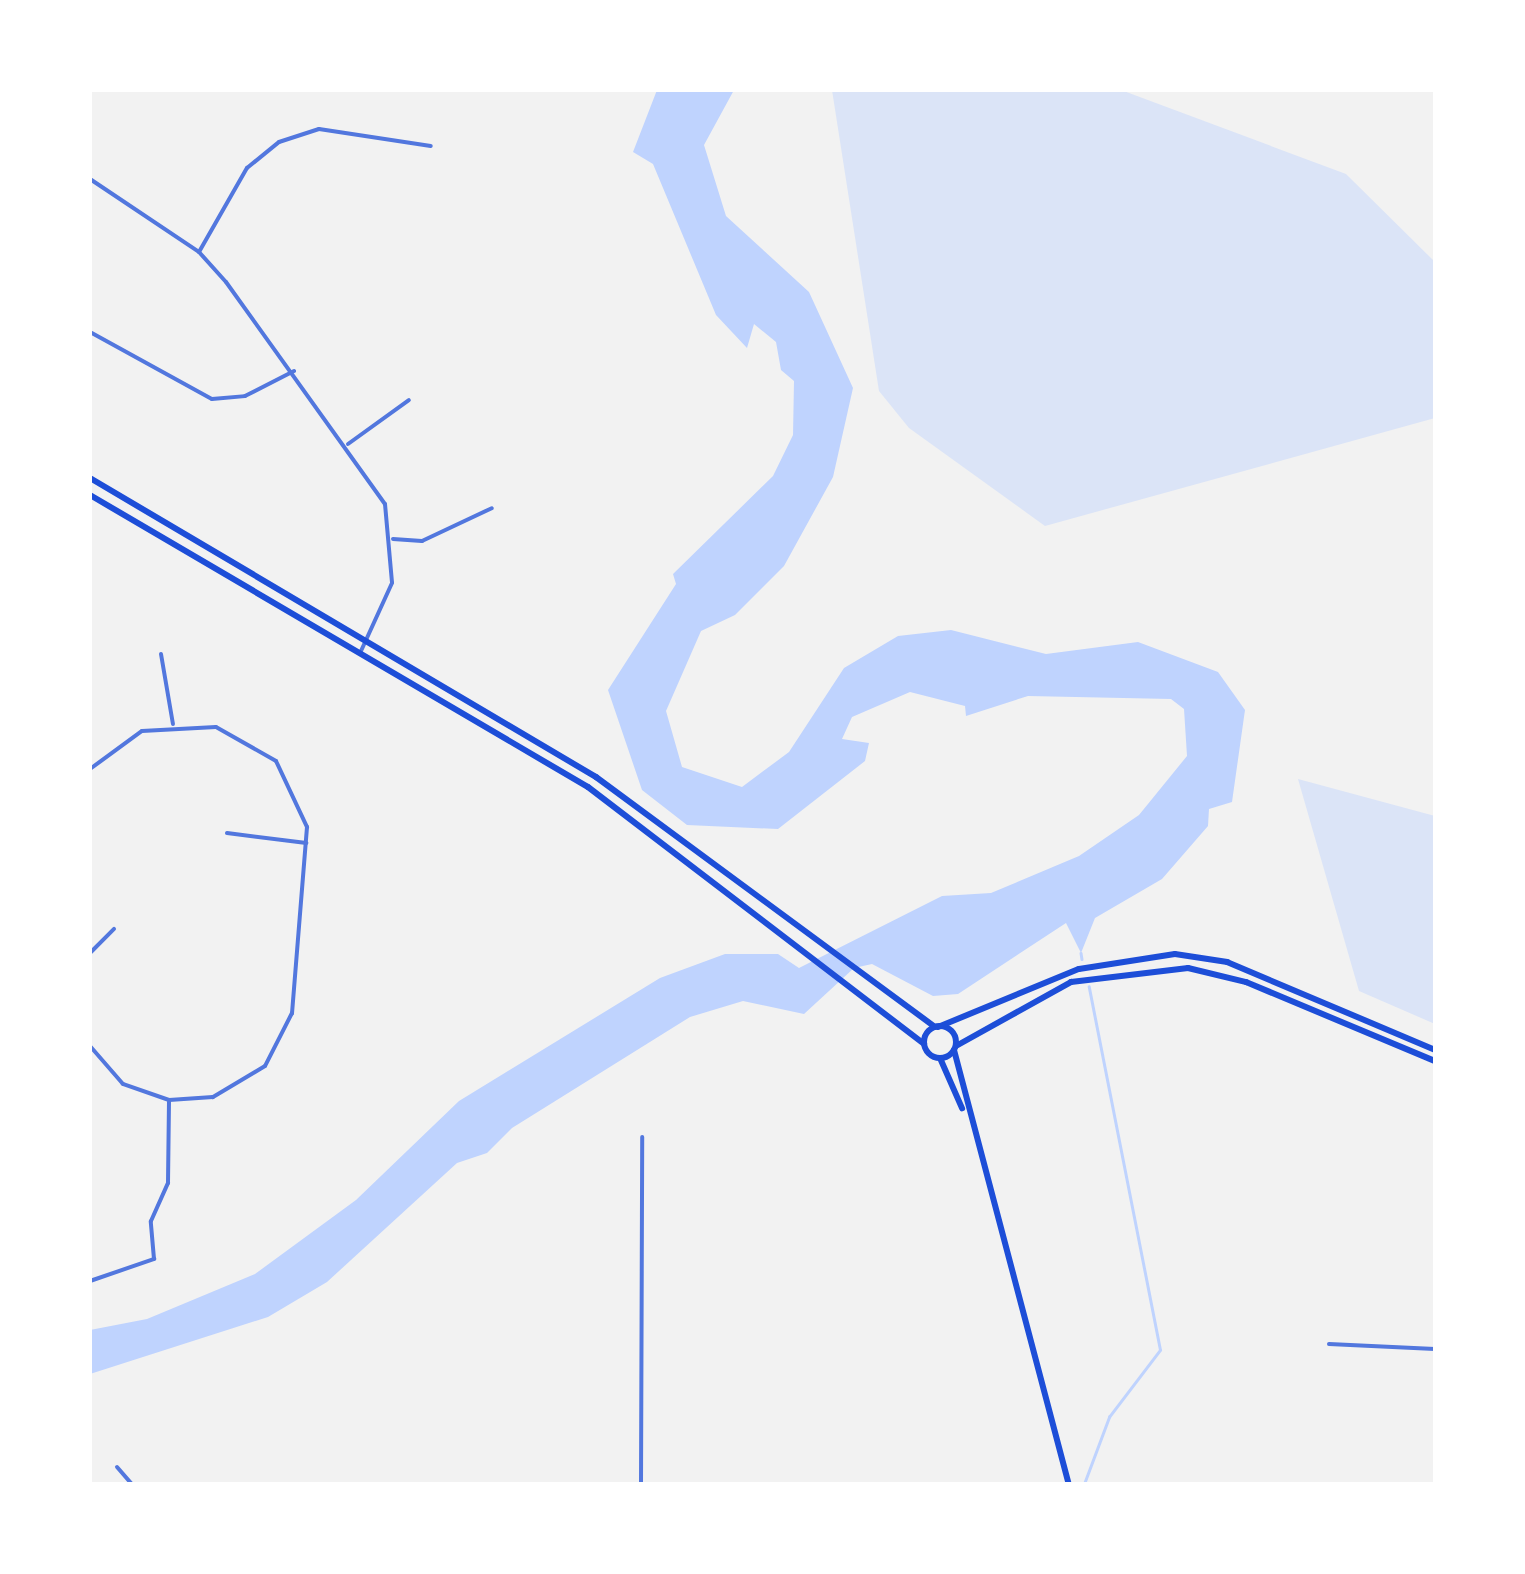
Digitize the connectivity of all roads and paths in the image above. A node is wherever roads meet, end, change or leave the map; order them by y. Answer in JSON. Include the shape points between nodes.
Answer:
{"nodes":[{"id":1,"x":431,"y":146,"type":"dead end"},
{"id":2,"x":90,"y":179,"type":"edge"},
{"id":3,"x":200,"y":252,"type":"junction"},
{"id":4,"x":90,"y":332,"type":"edge"},
{"id":5,"x":294,"y":371,"type":"junction"},
{"id":6,"x":409,"y":400,"type":"dead end"},
{"id":7,"x":346,"y":445,"type":"junction"},
{"id":8,"x":90,"y":478,"type":"edge"},
{"id":9,"x":90,"y":495,"type":"edge"},
{"id":10,"x":492,"y":508,"type":"dead end"},
{"id":11,"x":393,"y":539,"type":"junction"},
{"id":12,"x":366,"y":640,"type":"junction"},
{"id":13,"x":361,"y":652,"type":"junction"},
{"id":14,"x":161,"y":654,"type":"dead end"},
{"id":15,"x":173,"y":724,"type":"junction"},
{"id":16,"x":90,"y":769,"type":"edge"},
{"id":17,"x":631,"y":802,"type":"junction"},
{"id":18,"x":624,"y":812,"type":"junction"},
{"id":19,"x":226,"y":833,"type":"dead end"},
{"id":20,"x":306,"y":843,"type":"junction"},
{"id":21,"x":114,"y":928,"type":"dead end"},
{"id":22,"x":90,"y":953,"type":"edge"},
{"id":23,"x":936,"y":1027,"type":"junction"},
{"id":24,"x":924,"y":1044,"type":"junction"},
{"id":25,"x":90,"y":1046,"type":"edge"},
{"id":26,"x":955,"y":1048,"type":"junction"},
{"id":27,"x":1435,"y":1050,"type":"edge"},
{"id":28,"x":940,"y":1058,"type":"junction"},
{"id":29,"x":1435,"y":1061,"type":"edge"},
{"id":30,"x":169,"y":1100,"type":"junction"},
{"id":31,"x":966,"y":1114,"type":"junction"},
{"id":32,"x":642,"y":1136,"type":"dead end"},
{"id":33,"x":90,"y":1281,"type":"edge"},
{"id":34,"x":1329,"y":1344,"type":"dead end"},
{"id":35,"x":1435,"y":1350,"type":"edge"},
{"id":36,"x":117,"y":1467,"type":"dead end"},
{"id":37,"x":132,"y":1484,"type":"edge"},
{"id":38,"x":641,"y":1484,"type":"edge"},
{"id":39,"x":1066,"y":1484,"type":"edge"}],
"edges":[{"from":1,"to":3,"type":"street","via":[[319,130],[280,142],[247,168]]},
{"from":2,"to":3,"type":"street"},
{"from":3,"to":5,"type":"street"},
{"from":4,"to":5,"type":"street","via":[[197,394],[235,399]]},
{"from":5,"to":7,"type":"street"},
{"from":6,"to":7,"type":"street"},
{"from":7,"to":11,"type":"street","via":[[386,504]]},
{"from":8,"to":12,"type":"main road"},
{"from":9,"to":13,"type":"main road"},
{"from":10,"to":11,"type":"street","via":[[422,541]]},
{"from":11,"to":12,"type":"street","via":[[380,616]]},
{"from":12,"to":13,"type":"street"},
{"from":12,"to":17,"type":"main road"},
{"from":13,"to":18,"type":"main road"},
{"from":14,"to":15,"type":"street"},
{"from":15,"to":16,"type":"street","via":[[119,744]]},
{"from":15,"to":20,"type":"street","via":[[216,727],[263,749],[304,806]]},
{"from":17,"to":18,"type":"main road"},
{"from":17,"to":23,"type":"main road"},
{"from":18,"to":24,"type":"main road"},
{"from":19,"to":20,"type":"street"},
{"from":20,"to":30,"type":"street","via":[[283,1044],[232,1089]]},
{"from":21,"to":22,"type":"street"},
{"from":23,"to":24,"type":"main road"},
{"from":23,"to":26,"type":"main road"},
{"from":23,"to":27,"type":"main road","via":[[1079,969],[1175,954],[1227,962]]},
{"from":24,"to":28,"type":"main road"},
{"from":25,"to":30,"type":"street","via":[[123,1084]]},
{"from":26,"to":28,"type":"main road"},
{"from":26,"to":29,"type":"main road","via":[[1071,982],[1188,968],[1246,982]]},
{"from":26,"to":31,"type":"main road"},
{"from":28,"to":31,"type":"main road"},
{"from":30,"to":33,"type":"street","via":[[168,1183],[152,1211],[154,1258]]},
{"from":31,"to":39,"type":"main road"},
{"from":32,"to":38,"type":"street"},
{"from":34,"to":35,"type":"street"},
{"from":36,"to":37,"type":"street"}]}
